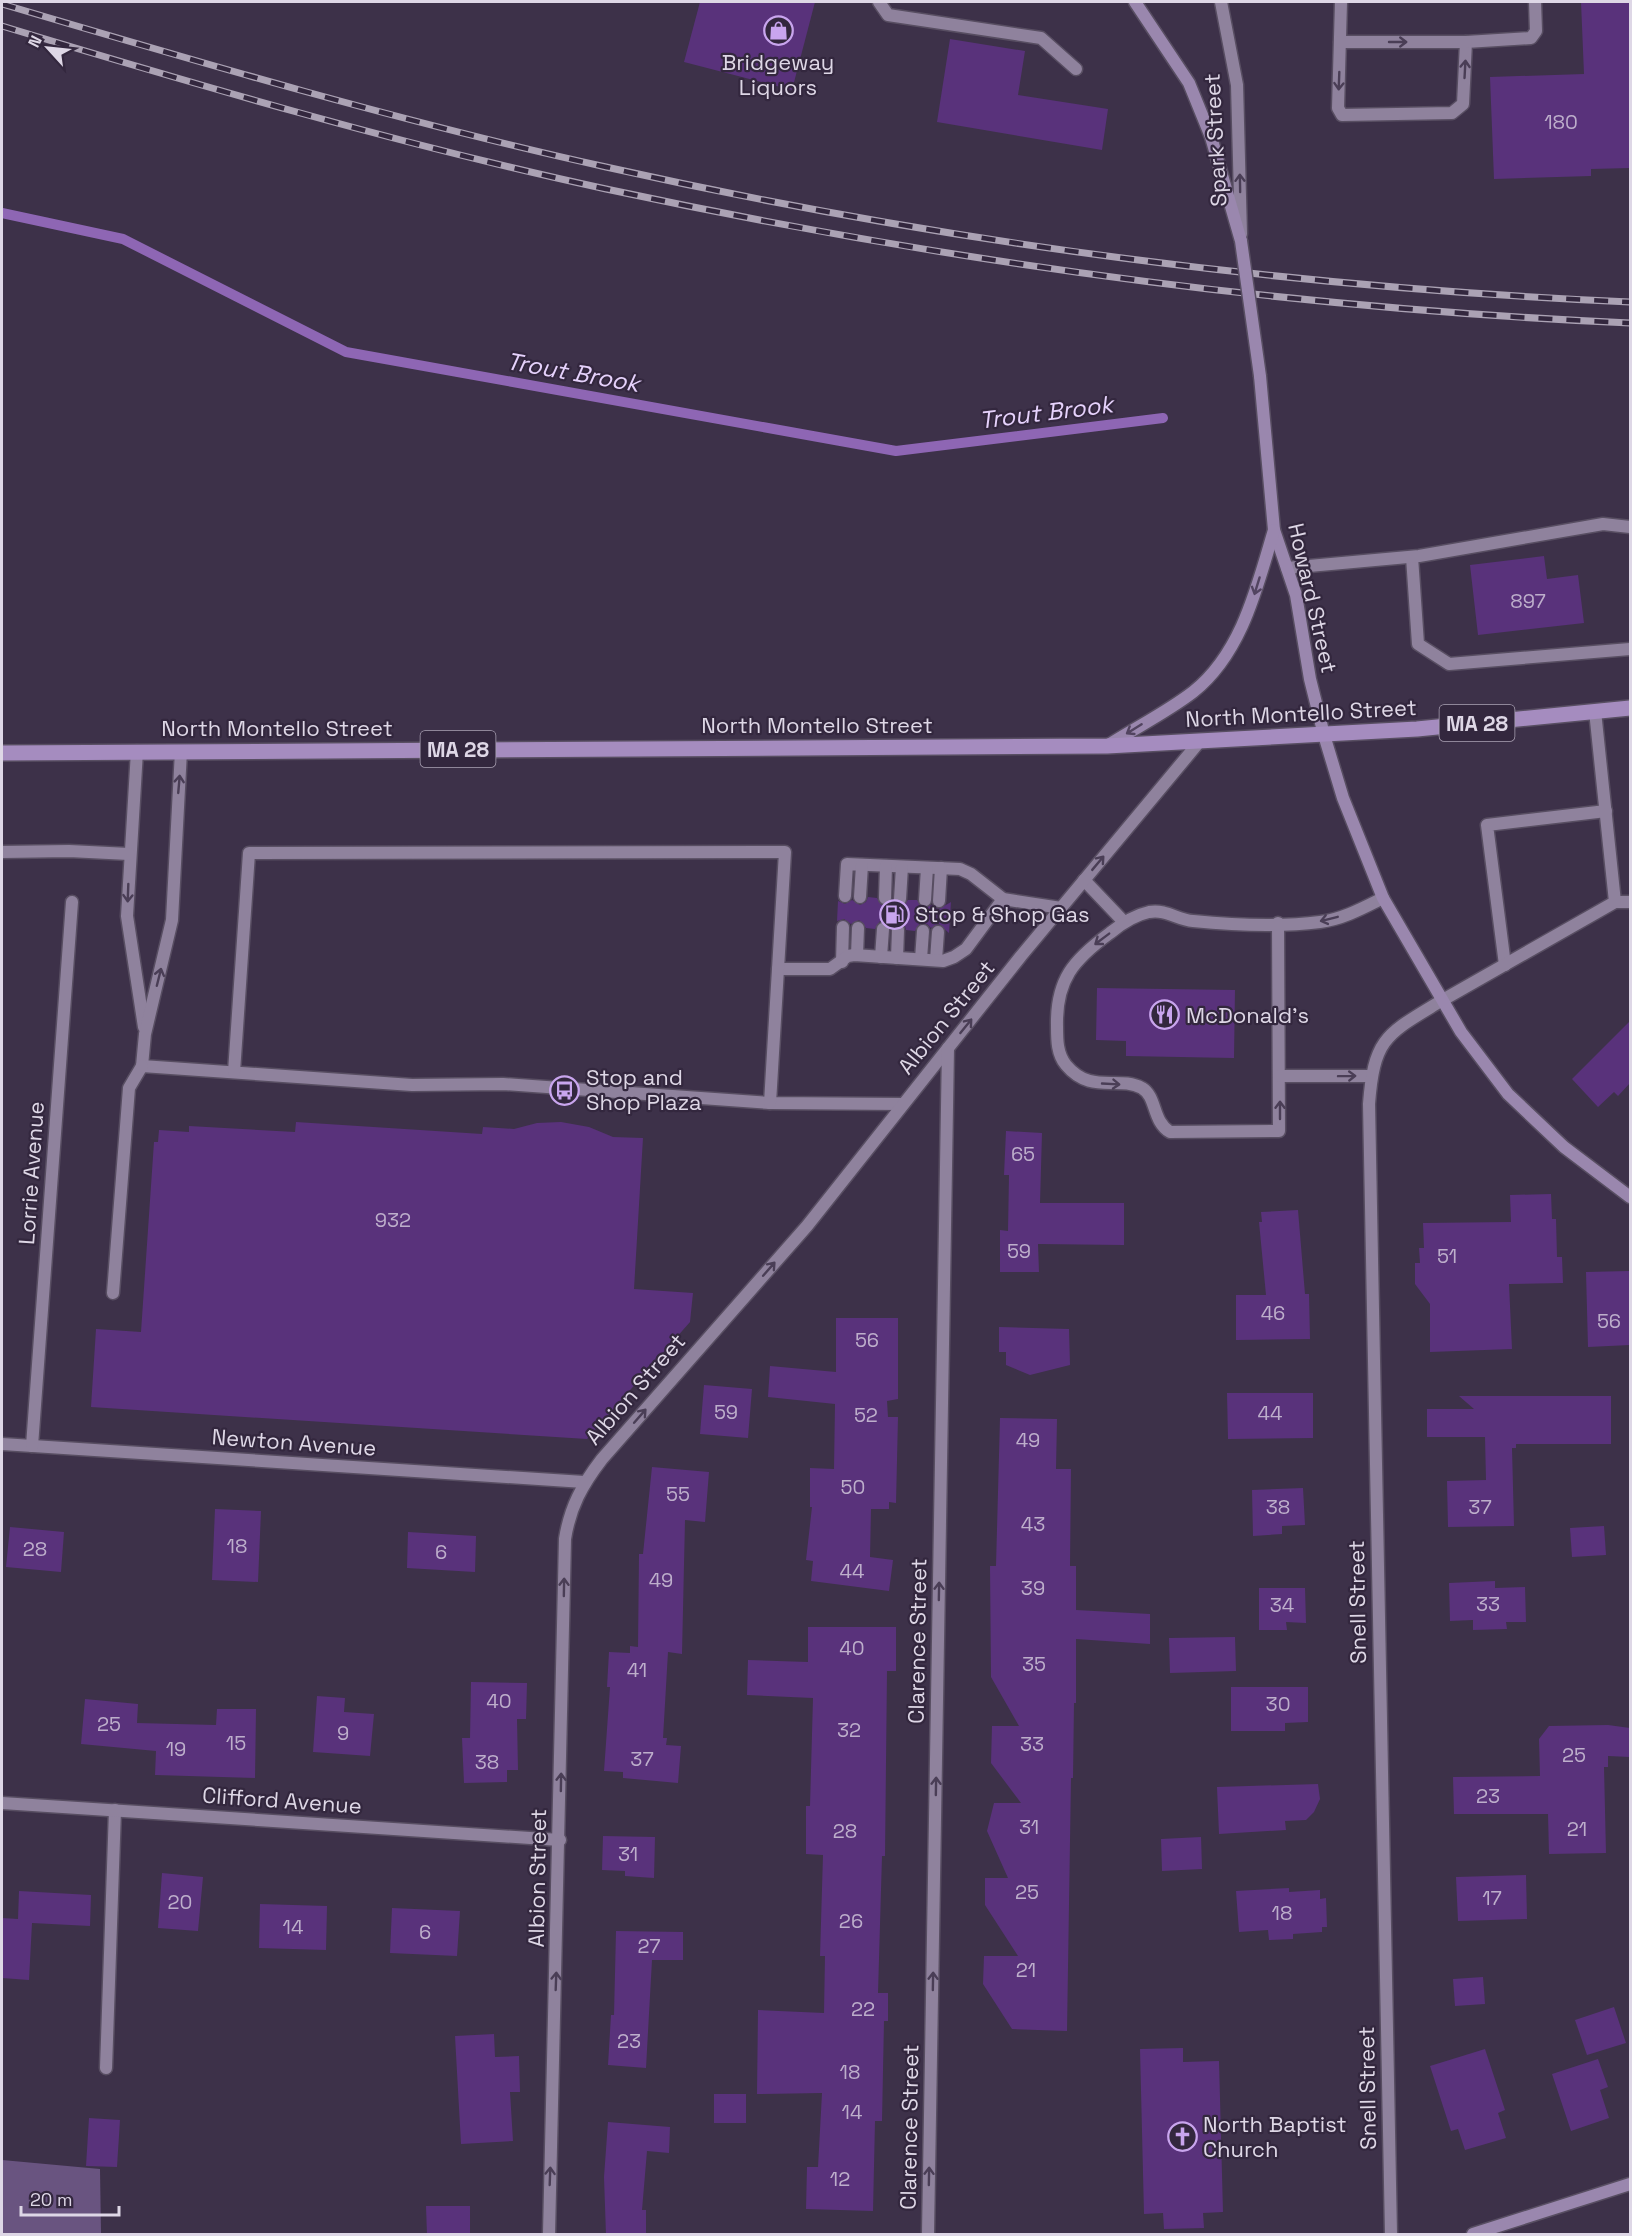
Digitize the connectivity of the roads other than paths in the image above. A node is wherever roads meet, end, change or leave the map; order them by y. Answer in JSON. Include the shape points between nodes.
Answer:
{"nodes":[{"id":1,"x":879,"y":2,"type":"edge"},
{"id":2,"x":1135,"y":2,"type":"edge"},
{"id":3,"x":1221,"y":2,"type":"edge"},
{"id":4,"x":1341,"y":2,"type":"edge"},
{"id":5,"x":1535,"y":2,"type":"edge"},
{"id":6,"x":1340,"y":42,"type":"junction"},
{"id":7,"x":1466,"y":42,"type":"junction"},
{"id":8,"x":1076,"y":69,"type":"dead end"},
{"id":9,"x":1241,"y":241,"type":"junction"},
{"id":10,"x":1630,"y":527,"type":"edge"},
{"id":11,"x":1274,"y":530,"type":"junction"},
{"id":12,"x":1412,"y":556,"type":"junction"},
{"id":13,"x":1287,"y":568,"type":"junction"},
{"id":14,"x":1630,"y":649,"type":"edge"},
{"id":15,"x":1630,"y":708,"type":"edge"},
{"id":16,"x":1595,"y":711,"type":"junction"},
{"id":17,"x":1324,"y":735,"type":"junction"},
{"id":18,"x":1200,"y":741,"type":"junction"},
{"id":19,"x":1107,"y":746,"type":"junction"},
{"id":20,"x":137,"y":751,"type":"junction"},
{"id":21,"x":181,"y":751,"type":"junction"},
{"id":22,"x":2,"y":753,"type":"edge"},
{"id":23,"x":1606,"y":811,"type":"junction"},
{"id":24,"x":2,"y":852,"type":"edge"},
{"id":25,"x":129,"y":854,"type":"junction"},
{"id":26,"x":862,"y":865,"type":"junction"},
{"id":27,"x":886,"y":866,"type":"junction"},
{"id":28,"x":902,"y":867,"type":"junction"},
{"id":29,"x":927,"y":868,"type":"junction"},
{"id":30,"x":941,"y":868,"type":"junction"},
{"id":31,"x":1083,"y":880,"type":"junction"},
{"id":32,"x":845,"y":896,"type":"dead end"},
{"id":33,"x":860,"y":897,"type":"dead end"},
{"id":34,"x":1383,"y":897,"type":"junction"},
{"id":35,"x":885,"y":898,"type":"dead end"},
{"id":36,"x":900,"y":899,"type":"dead end"},
{"id":37,"x":1003,"y":899,"type":"junction"},
{"id":38,"x":925,"y":900,"type":"dead end"},
{"id":39,"x":939,"y":901,"type":"dead end"},
{"id":40,"x":1615,"y":902,"type":"junction"},
{"id":41,"x":1630,"y":902,"type":"edge"},
{"id":42,"x":72,"y":903,"type":"dead end"},
{"id":43,"x":1061,"y":908,"type":"junction"},
{"id":44,"x":1124,"y":922,"type":"junction"},
{"id":45,"x":1278,"y":923,"type":"junction"},
{"id":46,"x":843,"y":927,"type":"dead end"},
{"id":47,"x":858,"y":928,"type":"dead end"},
{"id":48,"x":883,"y":929,"type":"dead end"},
{"id":49,"x":898,"y":930,"type":"dead end"},
{"id":50,"x":923,"y":931,"type":"dead end"},
{"id":51,"x":938,"y":932,"type":"dead end"},
{"id":52,"x":857,"y":955,"type":"junction"},
{"id":53,"x":881,"y":957,"type":"junction"},
{"id":54,"x":897,"y":958,"type":"junction"},
{"id":55,"x":921,"y":959,"type":"junction"},
{"id":56,"x":936,"y":960,"type":"junction"},
{"id":57,"x":842,"y":962,"type":"junction"},
{"id":58,"x":1504,"y":965,"type":"junction"},
{"id":59,"x":778,"y":969,"type":"junction"},
{"id":60,"x":1441,"y":1001,"type":"junction"},
{"id":61,"x":145,"y":1034,"type":"junction"},
{"id":62,"x":948,"y":1047,"type":"junction"},
{"id":63,"x":142,"y":1066,"type":"junction"},
{"id":64,"x":234,"y":1072,"type":"junction"},
{"id":65,"x":1280,"y":1076,"type":"junction"},
{"id":66,"x":1371,"y":1076,"type":"junction"},
{"id":67,"x":770,"y":1103,"type":"junction"},
{"id":68,"x":903,"y":1104,"type":"junction"},
{"id":69,"x":1630,"y":1197,"type":"edge"},
{"id":70,"x":113,"y":1293,"type":"dead end"},
{"id":71,"x":2,"y":1444,"type":"edge"},
{"id":72,"x":32,"y":1446,"type":"junction"},
{"id":73,"x":584,"y":1482,"type":"junction"},
{"id":74,"x":2,"y":1803,"type":"edge"},
{"id":75,"x":115,"y":1810,"type":"junction"},
{"id":76,"x":560,"y":1840,"type":"junction"},
{"id":77,"x":105,"y":2068,"type":"dead end"},
{"id":78,"x":1630,"y":2184,"type":"edge"},
{"id":79,"x":549,"y":2235,"type":"edge"},
{"id":80,"x":928,"y":2235,"type":"edge"},
{"id":81,"x":1391,"y":2235,"type":"edge"},
{"id":82,"x":1473,"y":2235,"type":"edge"}],
"edges":[{"from":1,"to":8,"type":"street","via":[[888,15],[1041,38]]},
{"from":2,"to":9,"type":"main road","name":"Howard Street","via":[[1189,82],[1211,137]]},
{"from":9,"to":3,"type":"street","name":"Spark Street","one_way":true,"via":[[1237,85]]},
{"from":4,"to":6,"type":"street"},
{"from":5,"to":7,"type":"street","via":[[1536,31],[1531,38]]},
{"from":6,"to":7,"type":"street","one_way":true},
{"from":6,"to":7,"type":"street","one_way":true,"via":[[1338,108],[1342,115],[1452,113],[1463,104]]},
{"from":9,"to":11,"type":"main road","name":"Howard Street","bridge":true,"via":[[1260,376]]},
{"from":10,"to":12,"type":"street","via":[[1603,524]]},
{"from":11,"to":13,"type":"main road","name":"Howard Street"},
{"from":11,"to":19,"type":"main road","one_way":true,"via":[[1252,602],[1230,651],[1194,691]]},
{"from":12,"to":13,"type":"street"},
{"from":12,"to":14,"type":"street","via":[[1418,644],[1449,664]]},
{"from":13,"to":17,"type":"main road","name":"Howard Street"},
{"from":15,"to":16,"type":"main road","name":"North Montello Street","number":"MA 28"},
{"from":16,"to":17,"type":"main road","name":"North Montello Street","number":"MA 28"},
{"from":16,"to":23,"type":"street"},
{"from":17,"to":18,"type":"main road","name":"North Montello Street","number":"MA 28"},
{"from":17,"to":34,"type":"main road","name":"Howard Street","via":[[1343,798]]},
{"from":18,"to":19,"type":"main road","name":"North Montello Street","number":"MA 28"},
{"from":31,"to":18,"type":"street","name":"Albion Street","one_way":true},
{"from":19,"to":21,"type":"main road","name":"North Montello Street","number":"MA 28"},
{"from":20,"to":21,"type":"main road","name":"North Montello Street","number":"MA 28"},
{"from":20,"to":22,"type":"main road","name":"North Montello Street","number":"MA 28"},
{"from":20,"to":25,"type":"street"},
{"from":61,"to":21,"type":"street","one_way":true,"via":[[172,920]]},
{"from":23,"to":40,"type":"street"},
{"from":23,"to":58,"type":"street","via":[[1487,825]]},
{"from":24,"to":25,"type":"street","via":[[69,850]]},
{"from":25,"to":61,"type":"street","one_way":true,"via":[[127,916]]},
{"from":26,"to":27,"type":"street"},
{"from":26,"to":32,"type":"street","via":[[847,864]]},
{"from":26,"to":33,"type":"street"},
{"from":27,"to":28,"type":"street"},
{"from":27,"to":35,"type":"street"},
{"from":28,"to":29,"type":"street"},
{"from":28,"to":36,"type":"street"},
{"from":29,"to":30,"type":"street"},
{"from":29,"to":38,"type":"street"},
{"from":30,"to":37,"type":"street","via":[[972,874]]},
{"from":30,"to":39,"type":"street"},
{"from":31,"to":43,"type":"street","name":"Albion Street"},
{"from":31,"to":44,"type":"street"},
{"from":34,"to":45,"type":"street","one_way":true,"via":[[1352,914],[1321,922]]},
{"from":34,"to":60,"type":"main road","name":"Howard Street"},
{"from":37,"to":43,"type":"street"},
{"from":37,"to":56,"type":"street","via":[[966,949],[954,957]]},
{"from":40,"to":41,"type":"street"},
{"from":40,"to":58,"type":"street","name":"Snell Street"},
{"from":42,"to":72,"type":"street","name":"Lorrie Avenue"},
{"from":62,"to":43,"type":"street","name":"Albion Street","one_way":true},
{"from":44,"to":45,"type":"street","via":[[1148,912],[1166,911],[1190,921]]},
{"from":44,"to":65,"type":"street","one_way":true,"via":[[1082,956],[1063,984],[1058,1000],[1058,1046],[1073,1072],[1098,1083],[1144,1089],[1157,1119],[1170,1132],[1280,1131]]},
{"from":45,"to":65,"type":"street"},
{"from":46,"to":57,"type":"street"},
{"from":47,"to":52,"type":"street"},
{"from":48,"to":53,"type":"street"},
{"from":49,"to":54,"type":"street"},
{"from":50,"to":55,"type":"street"},
{"from":51,"to":56,"type":"street"},
{"from":52,"to":53,"type":"street"},
{"from":52,"to":57,"type":"street"},
{"from":53,"to":54,"type":"street"},
{"from":54,"to":55,"type":"street"},
{"from":55,"to":56,"type":"street"},
{"from":57,"to":59,"type":"street","via":[[821,971]]},
{"from":58,"to":60,"type":"street","name":"Snell Street"},
{"from":59,"to":64,"type":"street","via":[[785,852],[249,853]]},
{"from":59,"to":67,"type":"street"},
{"from":60,"to":66,"type":"street","name":"Snell Street","via":[[1391,1032]]},
{"from":60,"to":69,"type":"main road","name":"Howard Street","via":[[1508,1094],[1564,1147]]},
{"from":61,"to":63,"type":"street"},
{"from":62,"to":68,"type":"street","name":"Albion Street"},
{"from":80,"to":62,"type":"street","name":"Clarence Street","one_way":true},
{"from":63,"to":64,"type":"street"},
{"from":63,"to":70,"type":"street","via":[[129,1088]]},
{"from":64,"to":67,"type":"street","via":[[412,1085],[503,1084]]},
{"from":65,"to":66,"type":"street","one_way":true},
{"from":66,"to":81,"type":"street","name":"Snell Street","via":[[1369,1138]]},
{"from":67,"to":68,"type":"street"},
{"from":73,"to":68,"type":"street","name":"Albion Street","one_way":true,"via":[[807,1226]]},
{"from":71,"to":72,"type":"street","name":"Newton Avenue"},
{"from":72,"to":73,"type":"street","name":"Newton Avenue"},
{"from":76,"to":73,"type":"street","name":"Albion Street","one_way":true,"via":[[565,1539],[572,1504]]},
{"from":74,"to":75,"type":"street","name":"Clifford Avenue"},
{"from":75,"to":76,"type":"street","name":"Clifford Avenue"},
{"from":75,"to":77,"type":"street"},
{"from":79,"to":76,"type":"street","name":"Albion Street","one_way":true},
{"from":78,"to":82,"type":"main road"}]}
